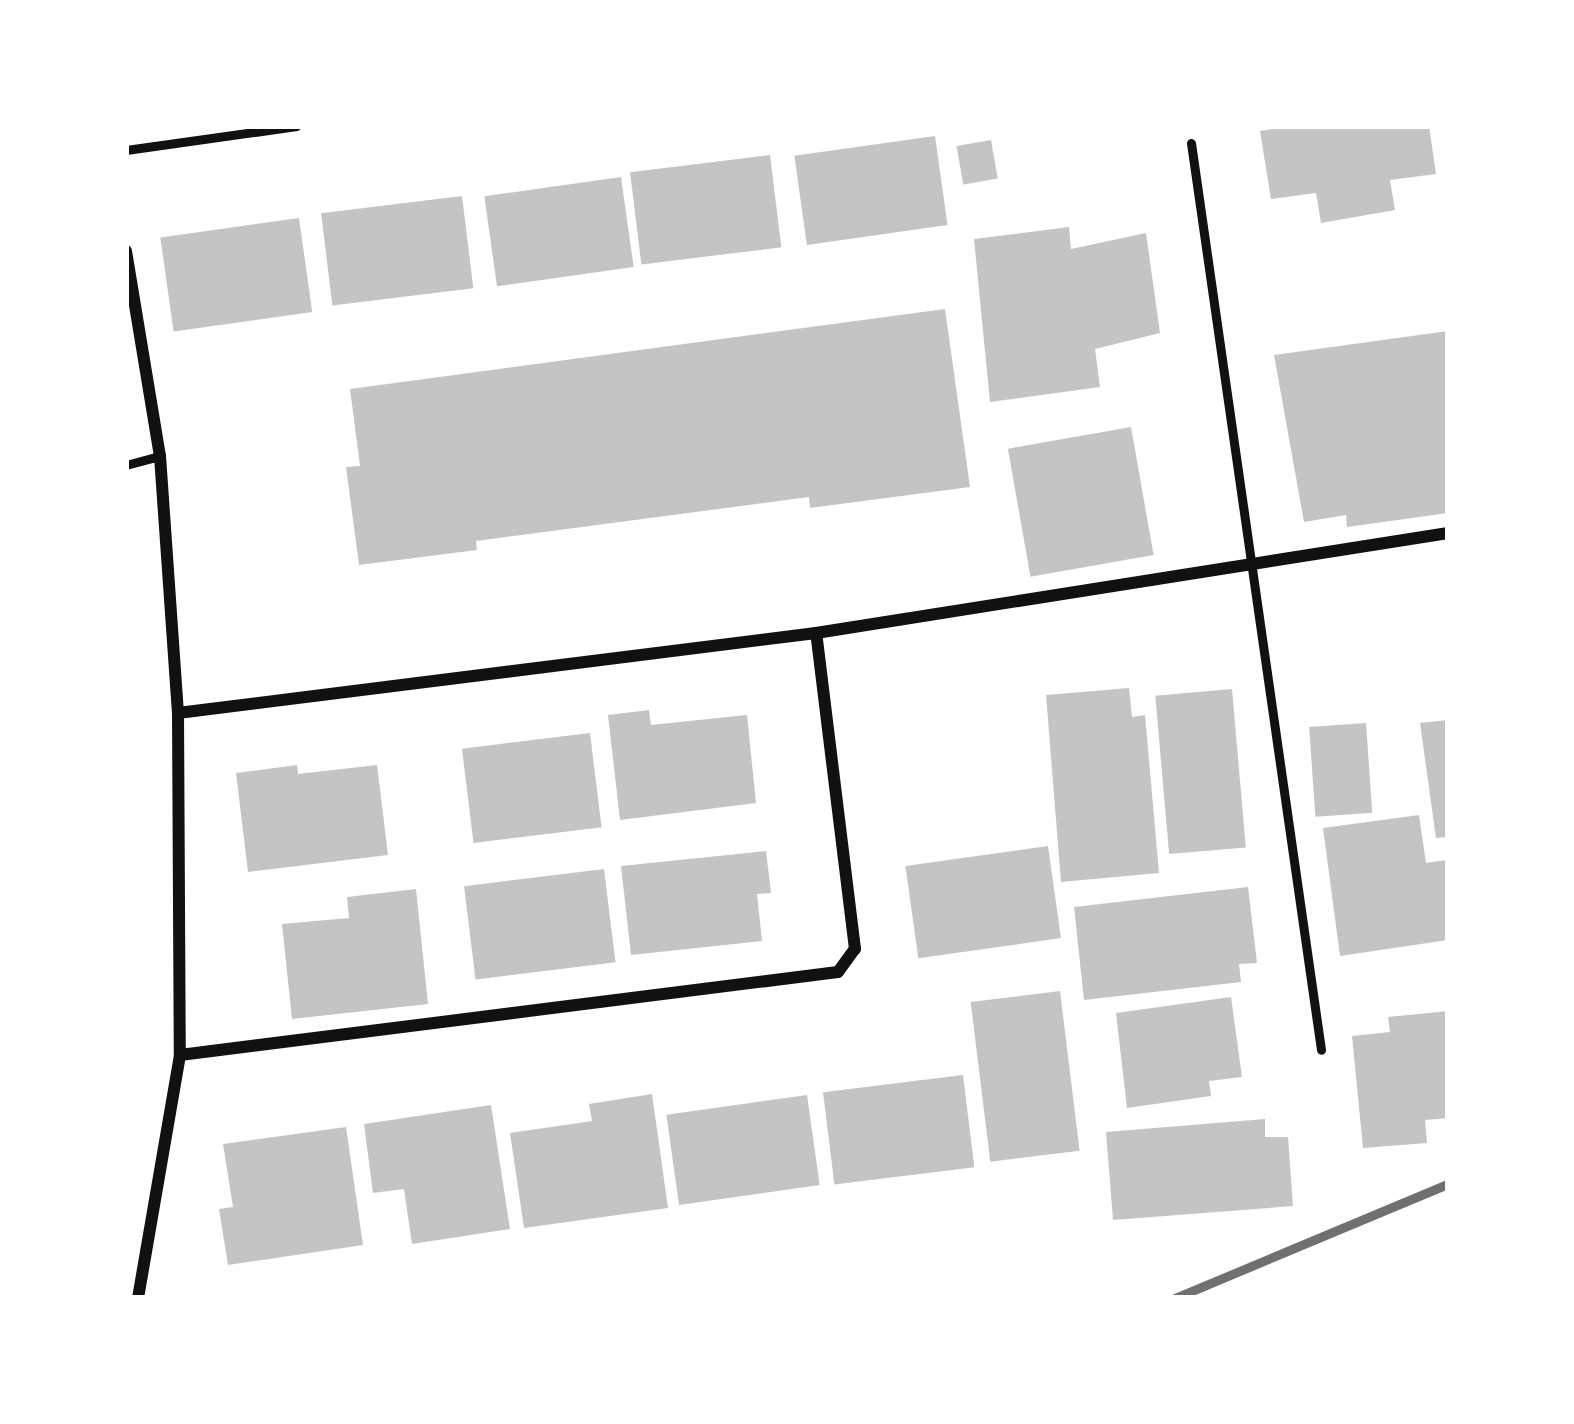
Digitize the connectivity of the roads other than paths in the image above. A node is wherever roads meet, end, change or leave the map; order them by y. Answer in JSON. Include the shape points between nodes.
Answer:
{"nodes":[{"id":1,"x":296,"y":126,"type":"edge"},
{"id":2,"x":1191,"y":143,"type":"dead end"},
{"id":3,"x":126,"y":150,"type":"edge"},
{"id":4,"x":126,"y":251,"type":"edge"},
{"id":5,"x":160,"y":456,"type":"junction"},
{"id":6,"x":126,"y":465,"type":"edge"},
{"id":7,"x":1448,"y":533,"type":"edge"},
{"id":8,"x":1246,"y":568,"type":"junction"},
{"id":9,"x":816,"y":633,"type":"junction"},
{"id":10,"x":178,"y":713,"type":"junction"},
{"id":11,"x":1321,"y":1050,"type":"dead end"},
{"id":12,"x":180,"y":1055,"type":"junction"},
{"id":13,"x":137,"y":1298,"type":"edge"}],
"edges":[{"from":1,"to":3,"type":"lane"},
{"from":2,"to":8,"type":"lane"},
{"from":4,"to":5,"type":"street"},
{"from":5,"to":6,"type":"lane"},
{"from":5,"to":10,"type":"street"},
{"from":7,"to":8,"type":"street"},
{"from":8,"to":9,"type":"street"},
{"from":8,"to":11,"type":"lane"},
{"from":9,"to":10,"type":"street"},
{"from":9,"to":12,"type":"street","via":[[855,949],[838,972]]},
{"from":10,"to":12,"type":"street"},
{"from":12,"to":13,"type":"street"}]}
